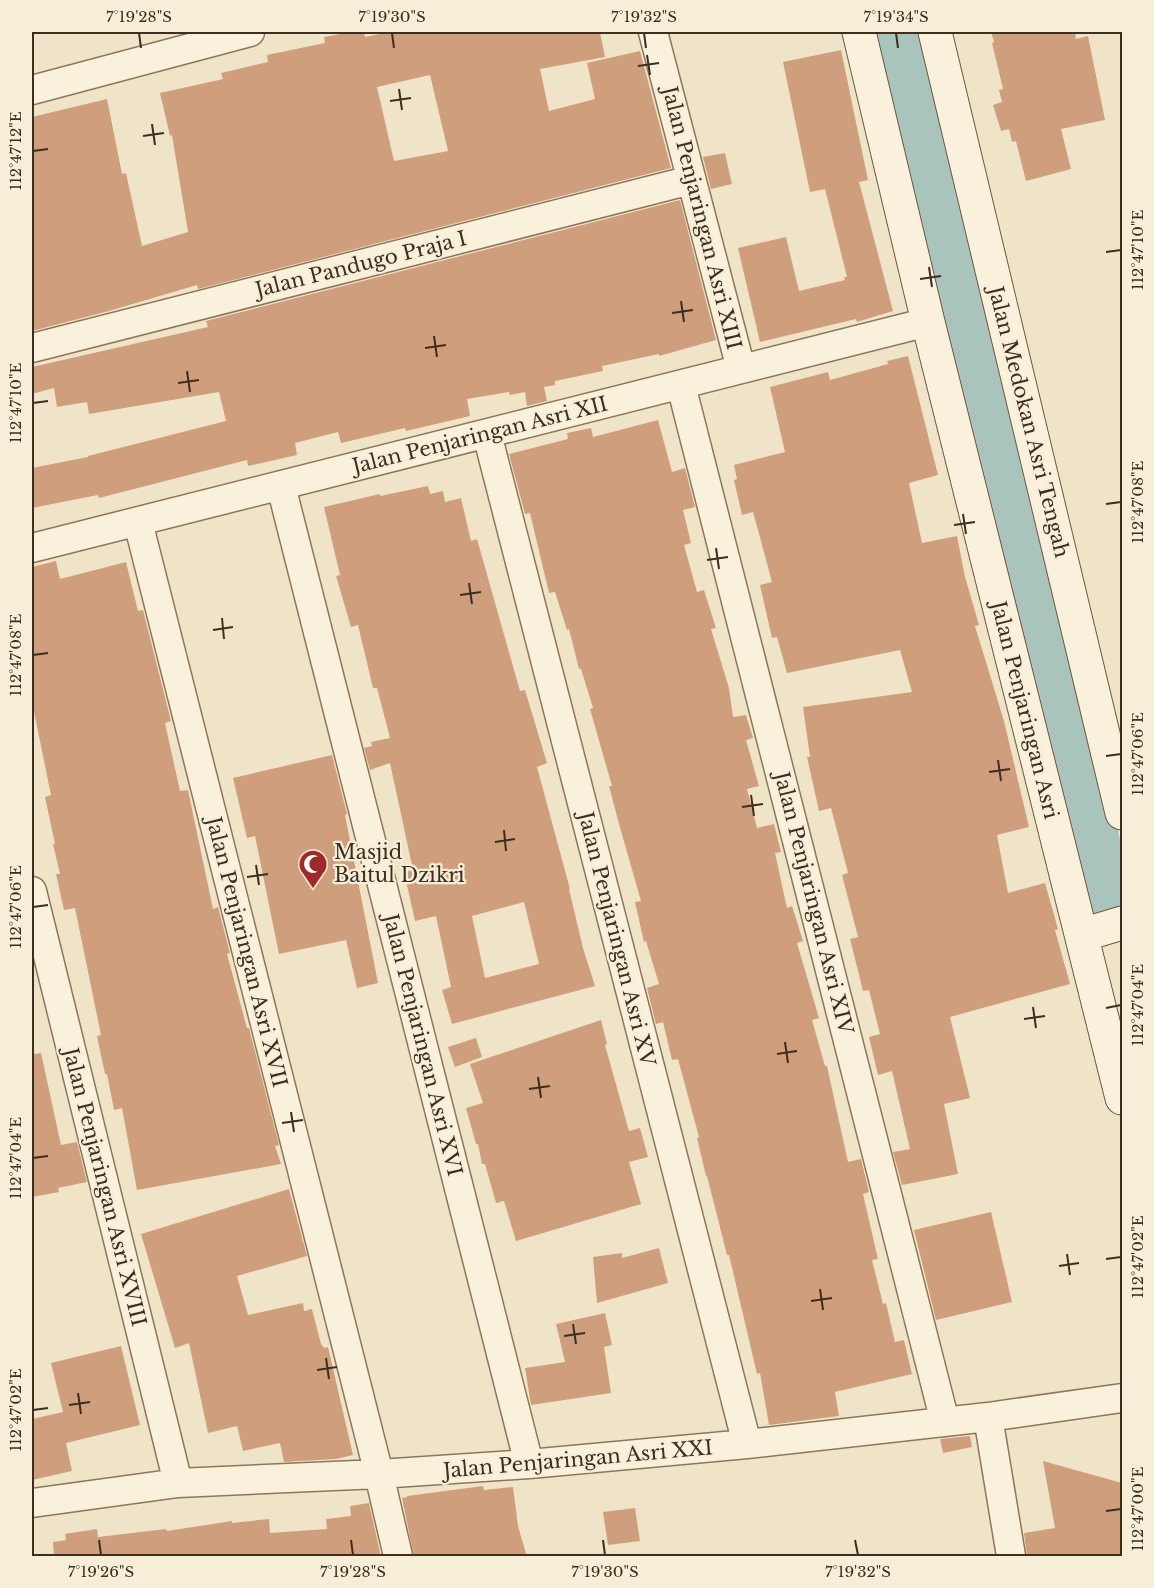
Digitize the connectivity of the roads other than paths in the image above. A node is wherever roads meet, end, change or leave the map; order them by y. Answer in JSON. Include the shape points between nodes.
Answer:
{"nodes":[{"id":1,"x":250,"y":32,"type":"edge"},
{"id":2,"x":653,"y":32,"type":"edge"},
{"id":3,"x":860,"y":32,"type":"edge"},
{"id":4,"x":935,"y":32,"type":"edge"},
{"id":5,"x":32,"y":90,"type":"edge"},
{"id":6,"x":691,"y":180,"type":"junction"},
{"id":7,"x":928,"y":322,"type":"junction"},
{"id":8,"x":32,"y":348,"type":"edge"},
{"id":9,"x":741,"y":369,"type":"junction"},
{"id":10,"x":681,"y":385,"type":"junction"},
{"id":11,"x":487,"y":434,"type":"junction"},
{"id":12,"x":281,"y":486,"type":"junction"},
{"id":13,"x":138,"y":522,"type":"junction"},
{"id":14,"x":32,"y":549,"type":"edge"},
{"id":15,"x":1122,"y":813,"type":"edge"},
{"id":16,"x":32,"y":891,"type":"edge"},
{"id":17,"x":1122,"y":923,"type":"edge"},
{"id":18,"x":1082,"y":935,"type":"junction"},
{"id":19,"x":1122,"y":1098,"type":"edge"},
{"id":20,"x":1122,"y":1398,"type":"edge"},
{"id":21,"x":988,"y":1417,"type":"junction"},
{"id":22,"x":945,"y":1422,"type":"junction"},
{"id":23,"x":747,"y":1444,"type":"junction"},
{"id":24,"x":529,"y":1464,"type":"junction"},
{"id":25,"x":379,"y":1474,"type":"junction"},
{"id":26,"x":178,"y":1484,"type":"junction"},
{"id":27,"x":32,"y":1503,"type":"edge"},
{"id":28,"x":398,"y":1557,"type":"edge"},
{"id":29,"x":1011,"y":1557,"type":"edge"}],
"edges":[{"from":1,"to":5,"type":"street"},
{"from":2,"to":6,"type":"street","name":"Jalan Penjaringan Asri XIII"},
{"from":3,"to":7,"type":"street","name":"Jalan Penjaringan Asri"},
{"from":4,"to":15,"type":"street","name":"Jalan Medokan Asri Tengah"},
{"from":6,"to":8,"type":"street","name":"Jalan Pandugo Praja I"},
{"from":6,"to":9,"type":"street","name":"Jalan Penjaringan Asri XIII"},
{"from":7,"to":9,"type":"street","name":"Jalan Penjaringan Asri XII"},
{"from":7,"to":18,"type":"street","name":"Jalan Penjaringan Asri"},
{"from":9,"to":10,"type":"street","name":"Jalan Penjaringan Asri XII"},
{"from":10,"to":11,"type":"street","name":"Jalan Penjaringan Asri XII"},
{"from":10,"to":22,"type":"street","name":"Jalan Penjaringan Asri XIV"},
{"from":11,"to":12,"type":"street","name":"Jalan Penjaringan Asri XII"},
{"from":11,"to":23,"type":"street","name":"Jalan Penjaringan Asri XV"},
{"from":12,"to":13,"type":"street","name":"Jalan Penjaringan Asri XII"},
{"from":12,"to":24,"type":"street","name":"Jalan Penjaringan Asri XVI"},
{"from":13,"to":14,"type":"street","name":"Jalan Penjaringan Asri XII"},
{"from":13,"to":25,"type":"street","name":"Jalan Penjaringan Asri XVII"},
{"from":16,"to":26,"type":"street","name":"Jalan Penjaringan Asri XVIII"},
{"from":17,"to":18,"type":"street"},
{"from":18,"to":19,"type":"street","name":"Jalan Penjaringan Asri"},
{"from":20,"to":21,"type":"street","name":"Jalan Penjaringan Asri XXI"},
{"from":21,"to":22,"type":"street","name":"Jalan Penjaringan Asri XXI"},
{"from":21,"to":29,"type":"street"},
{"from":22,"to":23,"type":"street","name":"Jalan Penjaringan Asri XXI"},
{"from":23,"to":24,"type":"street","name":"Jalan Penjaringan Asri XXI"},
{"from":24,"to":25,"type":"street","name":"Jalan Penjaringan Asri XXI"},
{"from":25,"to":26,"type":"street","name":"Jalan Penjaringan Asri XXI"},
{"from":25,"to":28,"type":"street","name":"Jalan Penjaringan Asri XVII"},
{"from":26,"to":27,"type":"street","name":"Jalan Penjaringan Asri XXI"}]}
